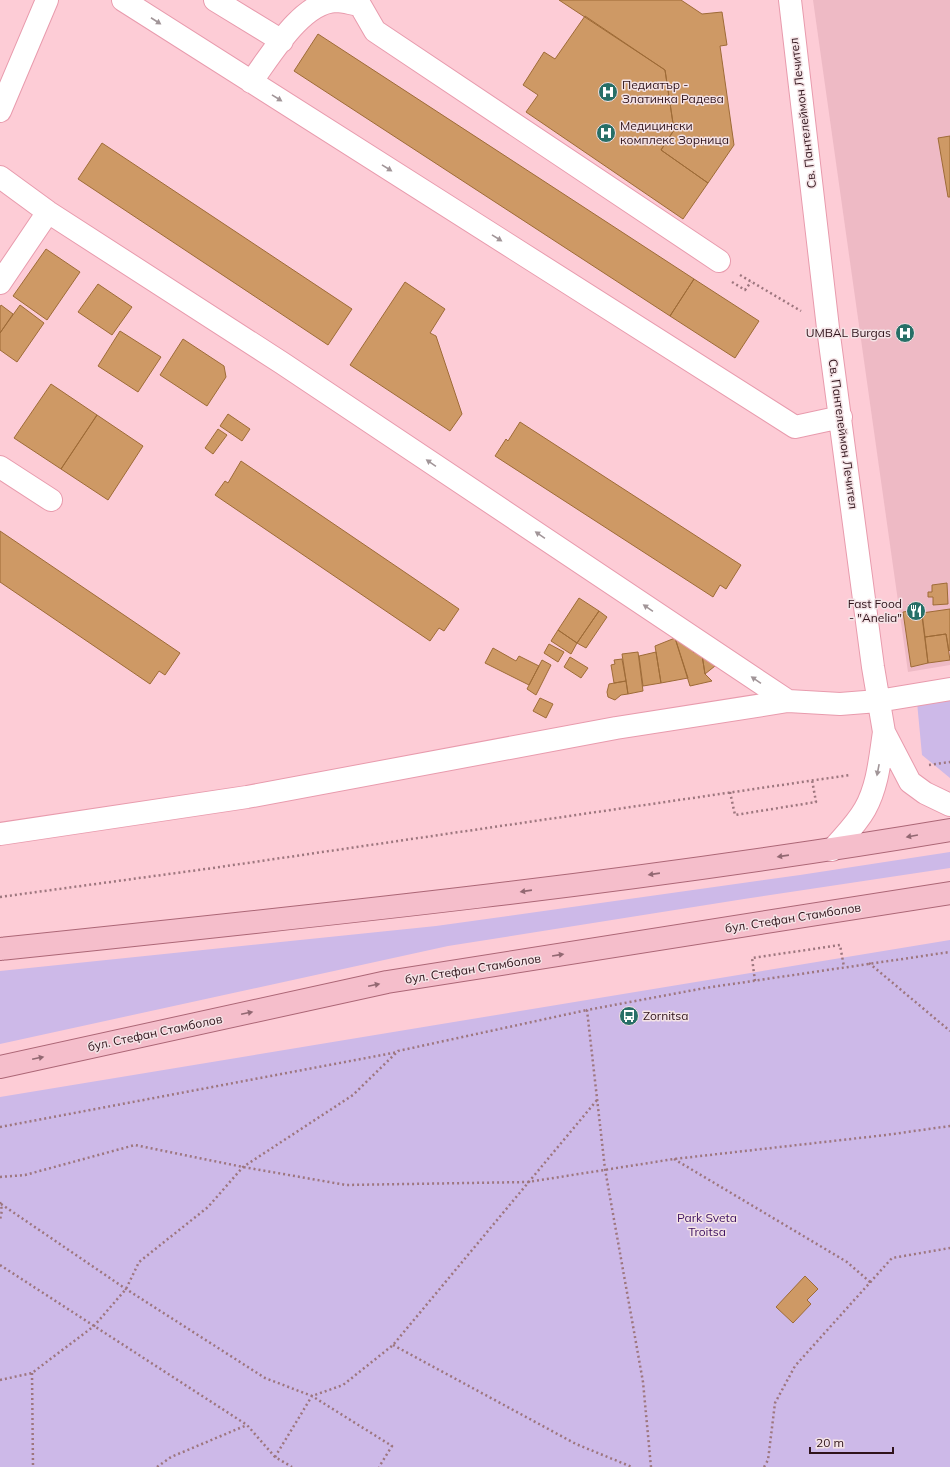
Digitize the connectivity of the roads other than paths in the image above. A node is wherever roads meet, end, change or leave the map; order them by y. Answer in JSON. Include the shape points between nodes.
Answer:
{"nodes":[{"id":1,"x":47,"y":0,"type":"edge"},
{"id":2,"x":123,"y":0,"type":"edge"},
{"id":3,"x":214,"y":0,"type":"edge"},
{"id":4,"x":790,"y":0,"type":"edge"},
{"id":5,"x":282,"y":41,"type":"junction"},
{"id":6,"x":252,"y":82,"type":"junction"},
{"id":7,"x":0,"y":111,"type":"edge"},
{"id":8,"x":0,"y":177,"type":"edge"},
{"id":9,"x":48,"y":212,"type":"junction"},
{"id":10,"x":719,"y":262,"type":"dead end"},
{"id":11,"x":0,"y":283,"type":"edge"},
{"id":12,"x":841,"y":417,"type":"junction"},
{"id":13,"x":0,"y":467,"type":"edge"},
{"id":14,"x":51,"y":500,"type":"dead end"},
{"id":15,"x":950,"y":689,"type":"edge"},
{"id":16,"x":788,"y":701,"type":"junction"},
{"id":17,"x":878,"y":701,"type":"junction"},
{"id":18,"x":884,"y":732,"type":"junction"},
{"id":19,"x":950,"y":805,"type":"edge"},
{"id":20,"x":950,"y":830,"type":"edge"},
{"id":21,"x":0,"y":834,"type":"edge"},
{"id":22,"x":832,"y":850,"type":"junction"},
{"id":23,"x":950,"y":893,"type":"edge"},
{"id":24,"x":0,"y":949,"type":"edge"},
{"id":25,"x":0,"y":1067,"type":"edge"}],
"edges":[{"from":1,"to":7,"type":"street"},
{"from":2,"to":6,"type":"street","one_way":true},
{"from":3,"to":5,"type":"street"},
{"from":4,"to":12,"type":"street","name":"Св. Пантелеймон Лечител","via":[[828,328]]},
{"from":5,"to":6,"type":"street"},
{"from":5,"to":10,"type":"street","via":[[295,24],[313,8],[335,1],[360,5],[375,31]]},
{"from":6,"to":12,"type":"street","one_way":true,"via":[[795,427]]},
{"from":8,"to":9,"type":"street"},
{"from":9,"to":11,"type":"street"},
{"from":16,"to":9,"type":"street","one_way":true,"via":[[282,363]]},
{"from":12,"to":17,"type":"street","name":"Св. Пантелеймон Лечител"},
{"from":13,"to":14,"type":"street"},
{"from":15,"to":17,"type":"street"},
{"from":16,"to":17,"type":"street","via":[[840,704]]},
{"from":16,"to":21,"type":"street","via":[[616,728],[247,797]]},
{"from":17,"to":18,"type":"street","name":"Св. Пантелеймон Лечител"},
{"from":18,"to":19,"type":"street","via":[[910,782],[925,794]]},
{"from":18,"to":22,"type":"street","one_way":true,"via":[[873,792],[856,823]]},
{"from":20,"to":22,"type":"main road","one_way":true},
{"from":22,"to":24,"type":"main road","one_way":true,"via":[[517,893]]},
{"from":25,"to":23,"type":"main road","name":"бул. Стефан Стамболов","one_way":true,"via":[[387,982]]}]}
